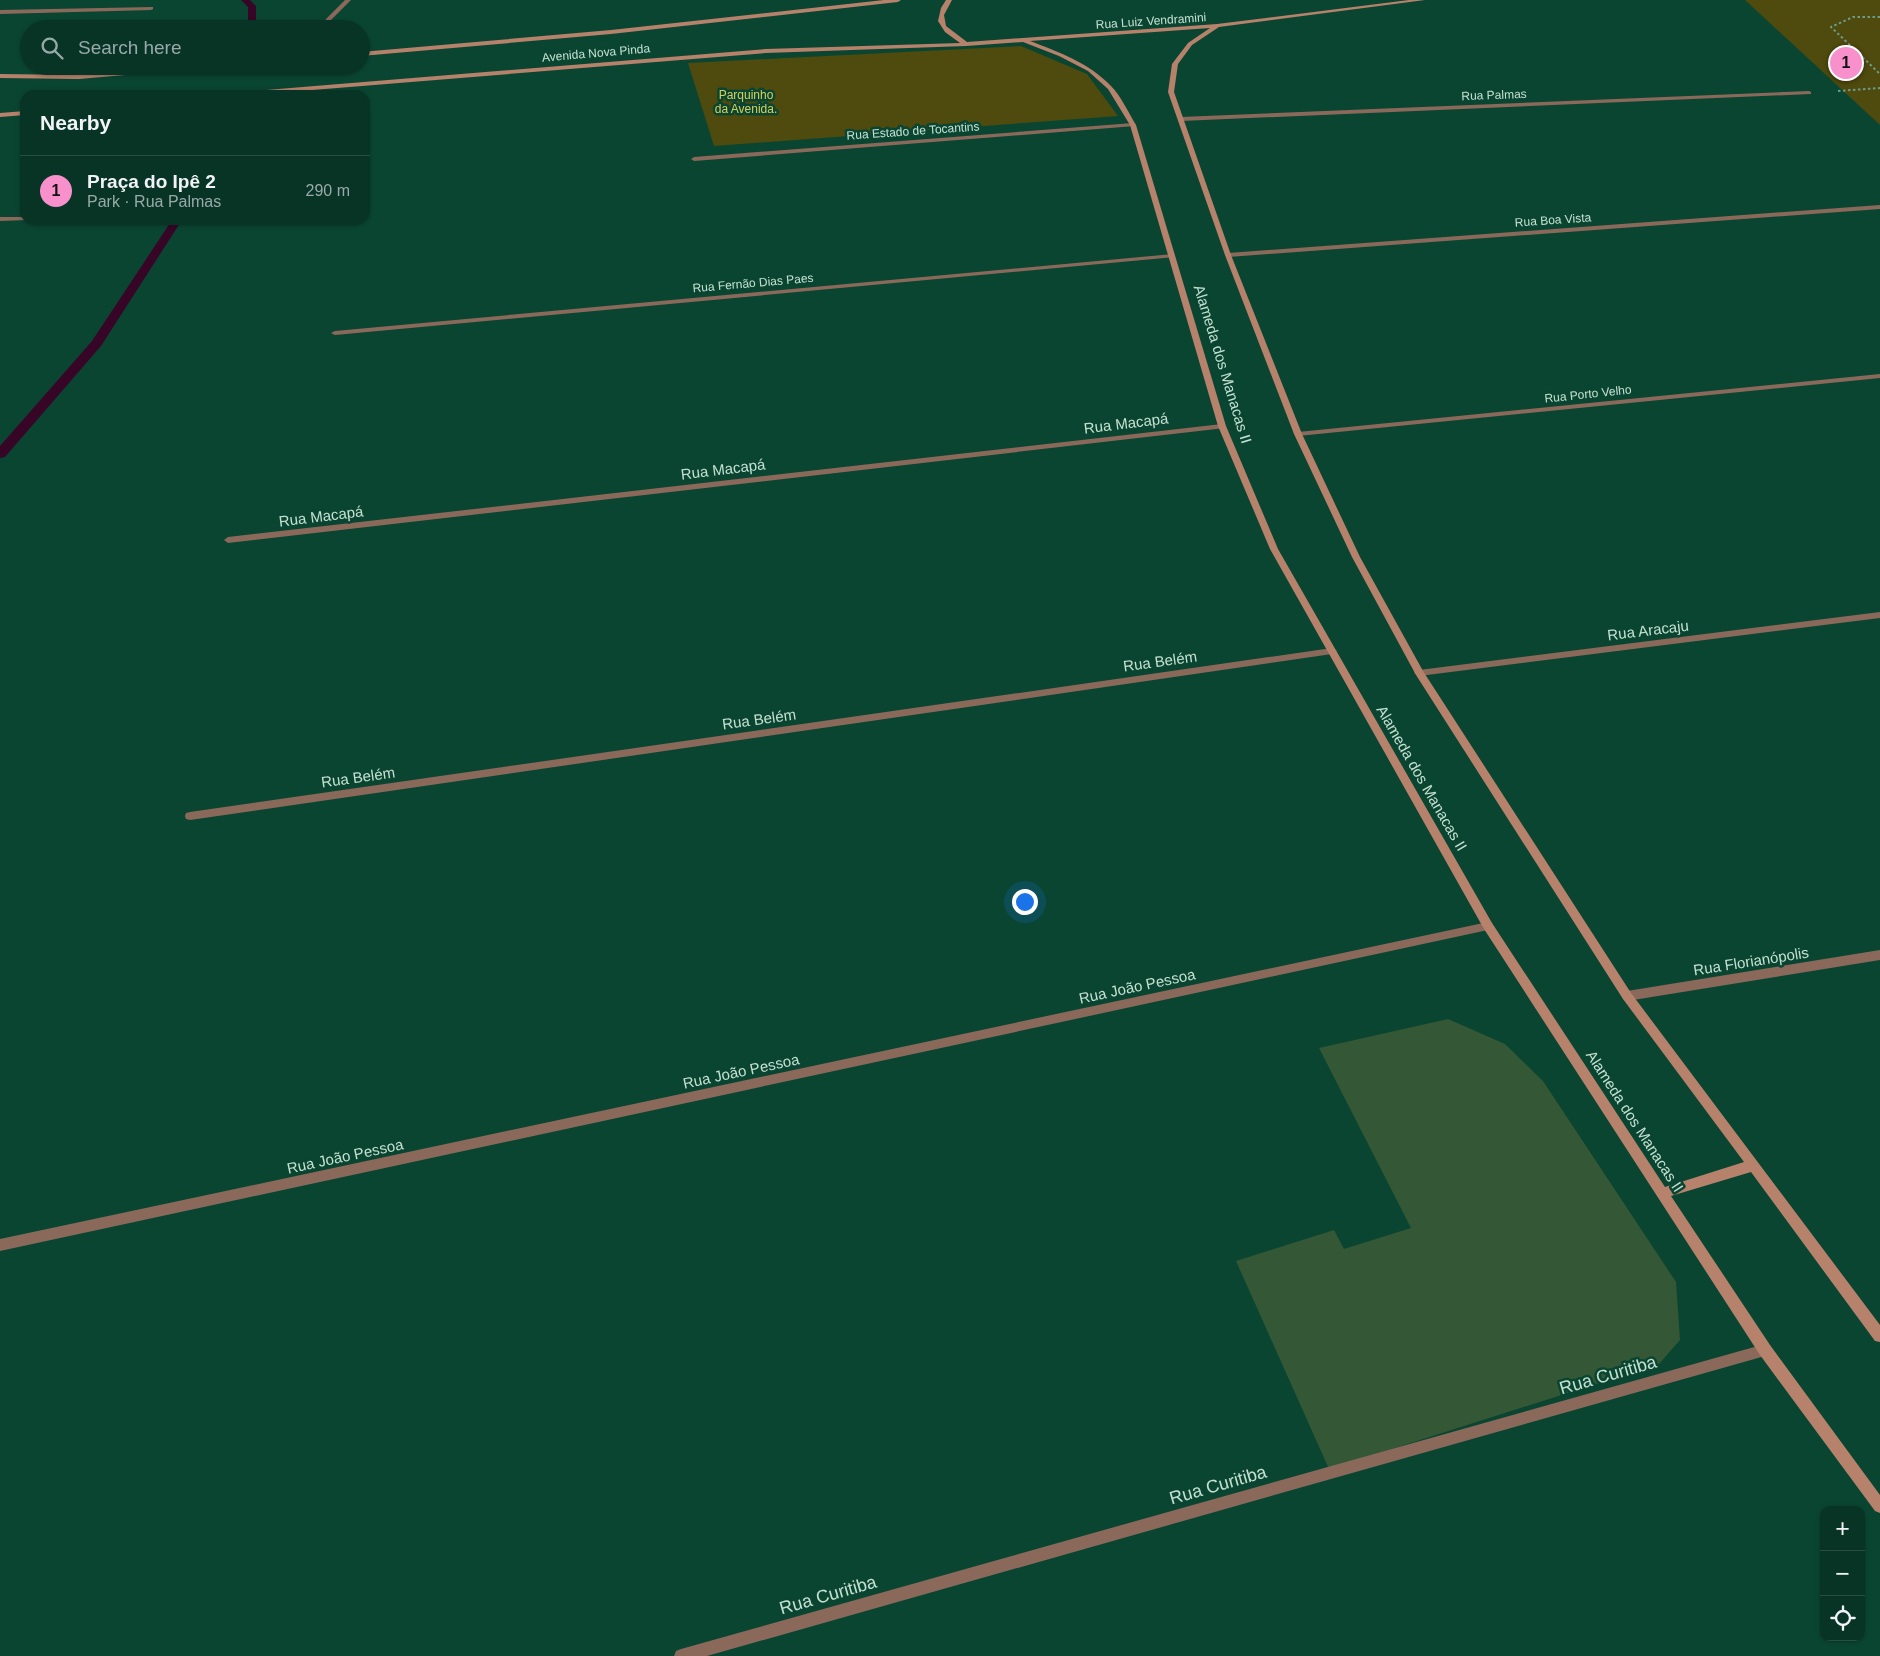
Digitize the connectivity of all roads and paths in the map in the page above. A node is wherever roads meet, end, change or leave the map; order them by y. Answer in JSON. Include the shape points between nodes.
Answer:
{"nodes":[{"id":1,"x":348,"y":0,"type":"edge"},
{"id":2,"x":898,"y":0,"type":"edge"},
{"id":3,"x":949,"y":0,"type":"edge"},
{"id":4,"x":1422,"y":0,"type":"edge"},
{"id":5,"x":151,"y":8,"type":"dead end"},
{"id":6,"x":0,"y":12,"type":"edge"},
{"id":7,"x":1880,"y":17,"type":"edge"},
{"id":8,"x":328,"y":20,"type":"edge"},
{"id":9,"x":1217,"y":26,"type":"junction"},
{"id":10,"x":1024,"y":40,"type":"junction"},
{"id":11,"x":966,"y":44,"type":"junction"},
{"id":12,"x":370,"y":53,"type":"edge"},
{"id":13,"x":1880,"y":74,"type":"edge"},
{"id":14,"x":106,"y":75,"type":"edge"},
{"id":15,"x":0,"y":76,"type":"edge"},
{"id":16,"x":1880,"y":88,"type":"edge"},
{"id":17,"x":290,"y":90,"type":"edge"},
{"id":18,"x":1809,"y":93,"type":"joint"},
{"id":19,"x":20,"y":113,"type":"edge"},
{"id":20,"x":0,"y":115,"type":"edge"},
{"id":21,"x":1181,"y":119,"type":"junction"},
{"id":22,"x":1133,"y":125,"type":"junction"},
{"id":23,"x":694,"y":159,"type":"dead end"},
{"id":24,"x":1880,"y":207,"type":"edge"},
{"id":25,"x":0,"y":219,"type":"edge"},
{"id":26,"x":20,"y":219,"type":"edge"},
{"id":27,"x":1228,"y":255,"type":"junction"},
{"id":28,"x":1173,"y":256,"type":"junction"},
{"id":29,"x":335,"y":333,"type":"dead end"},
{"id":30,"x":1880,"y":376,"type":"edge"},
{"id":31,"x":1222,"y":426,"type":"junction"},
{"id":32,"x":1298,"y":434,"type":"junction"},
{"id":33,"x":228,"y":540,"type":"dead end"},
{"id":34,"x":1880,"y":615,"type":"edge"},
{"id":35,"x":1332,"y":651,"type":"junction"},
{"id":36,"x":1419,"y":673,"type":"junction"},
{"id":37,"x":190,"y":816,"type":"dead end"},
{"id":38,"x":1488,"y":926,"type":"junction"},
{"id":39,"x":1880,"y":955,"type":"edge"},
{"id":40,"x":1628,"y":996,"type":"junction"},
{"id":41,"x":1754,"y":1164,"type":"junction"},
{"id":42,"x":1663,"y":1193,"type":"junction"},
{"id":43,"x":0,"y":1245,"type":"edge"},
{"id":44,"x":1880,"y":1336,"type":"edge"},
{"id":45,"x":1765,"y":1350,"type":"junction"},
{"id":46,"x":1880,"y":1506,"type":"edge"},
{"id":47,"x":681,"y":1656,"type":"edge"}],
"edges":[{"from":1,"to":8,"type":"street"},
{"from":2,"to":12,"type":"street","name":"Avenida Nova Pinda","via":[[611,32]]},
{"from":3,"to":11,"type":"street","via":[[941,11],[940,22],[947,32]]},
{"from":4,"to":9,"type":"street","name":"Rua Luiz Vendramini","via":[[1338,8]]},
{"from":5,"to":6,"type":"street"},
{"from":7,"to":13,"type":"path","via":[[1853,17],[1831,27]]},
{"from":9,"to":10,"type":"street","name":"Rua Luiz Vendramini"},
{"from":9,"to":21,"type":"street","via":[[1190,44],[1175,64],[1171,92]]},
{"from":10,"to":11,"type":"street","name":"Rua Luiz Vendramini"},
{"from":10,"to":22,"type":"street","name":"Alameda dos Manacas II","via":[[1090,70],[1110,88]]},
{"from":11,"to":17,"type":"street","name":"Avenida Nova Pinda","via":[[766,51]]},
{"from":14,"to":15,"type":"street"},
{"from":16,"to":18,"type":"path"},
{"from":18,"to":21,"type":"street","name":"Rua Palmas"},
{"from":19,"to":20,"type":"street"},
{"from":21,"to":27,"type":"street"},
{"from":22,"to":23,"type":"street","name":"Rua Estado de Tocantins"},
{"from":22,"to":28,"type":"street","name":"Alameda dos Manacas II"},
{"from":24,"to":27,"type":"street","name":"Rua Boa Vista"},
{"from":25,"to":26,"type":"street"},
{"from":27,"to":32,"type":"street"},
{"from":28,"to":29,"type":"street","name":"Rua Fernão Dias Paes"},
{"from":28,"to":31,"type":"street","name":"Alameda dos Manacas II"},
{"from":30,"to":32,"type":"street","name":"Rua Porto Velho"},
{"from":31,"to":33,"type":"street","name":"Rua Macapá"},
{"from":31,"to":35,"type":"street","name":"Alameda dos Manacas II","via":[[1274,549]]},
{"from":32,"to":36,"type":"street","via":[[1356,557]]},
{"from":34,"to":36,"type":"street","name":"Rua Aracaju"},
{"from":35,"to":37,"type":"street","name":"Rua Belém"},
{"from":35,"to":38,"type":"street","name":"Alameda dos Manacas II"},
{"from":36,"to":40,"type":"street"},
{"from":38,"to":42,"type":"street","name":"Alameda dos Manacas II"},
{"from":38,"to":43,"type":"street","name":"Rua João Pessoa"},
{"from":39,"to":40,"type":"street","name":"Rua Florianópolis"},
{"from":40,"to":41,"type":"street"},
{"from":41,"to":42,"type":"street"},
{"from":41,"to":44,"type":"street"},
{"from":42,"to":45,"type":"street","name":"Alameda dos Manacas II"},
{"from":45,"to":46,"type":"street","name":"Alameda dos Manacas II"},
{"from":45,"to":47,"type":"street","name":"Rua Curitiba"}]}
